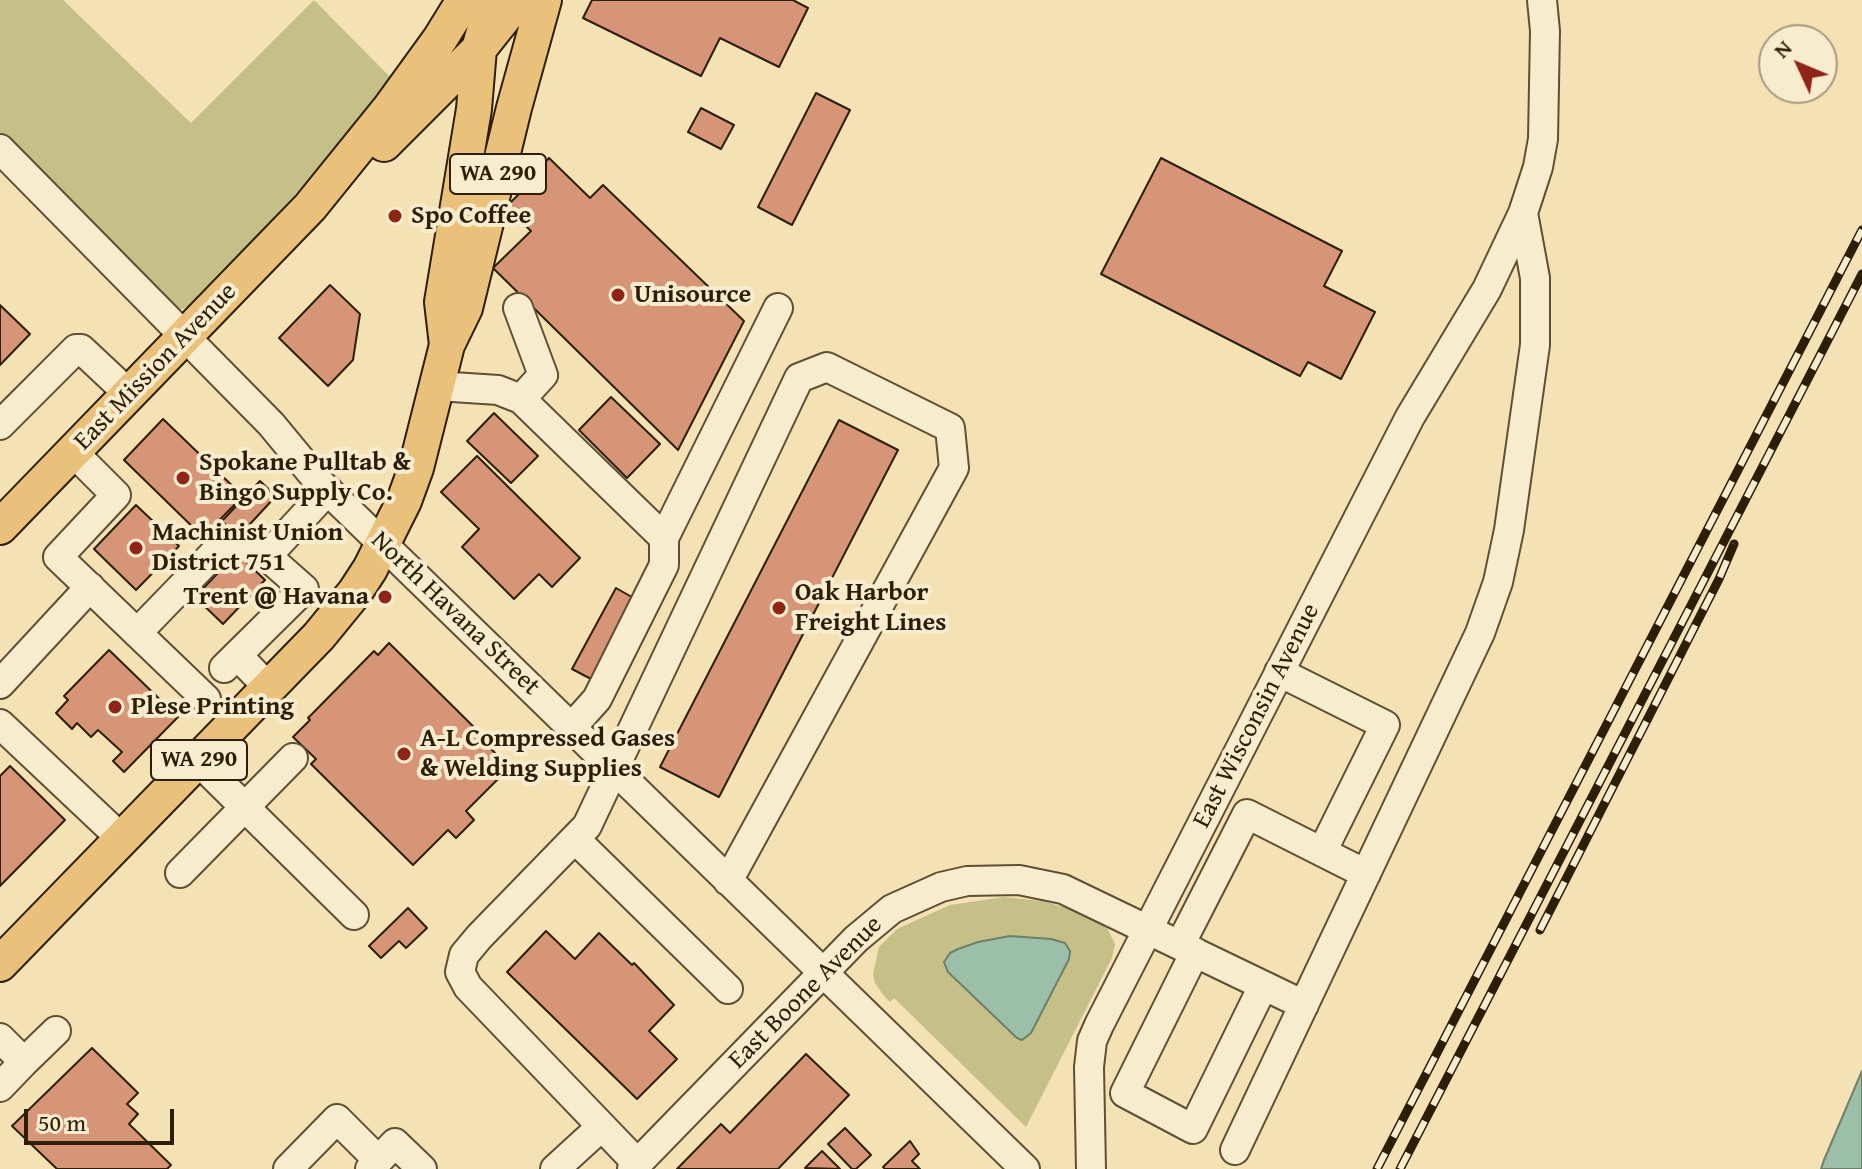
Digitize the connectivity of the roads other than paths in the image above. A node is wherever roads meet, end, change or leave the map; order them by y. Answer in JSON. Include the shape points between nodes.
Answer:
{"nodes":[{"id":1,"x":464,"y":0,"type":"edge"},
{"id":2,"x":493,"y":0,"type":"edge"},
{"id":3,"x":518,"y":0,"type":"edge"},
{"id":4,"x":544,"y":0,"type":"edge"},
{"id":5,"x":1542,"y":0,"type":"edge"},
{"id":6,"x":479,"y":49,"type":"junction"},
{"id":7,"x":0,"y":149,"type":"edge"},
{"id":8,"x":310,"y":207,"type":"junction"},
{"id":9,"x":1523,"y":213,"type":"junction"},
{"id":10,"x":518,"y":308,"type":"dead end"},
{"id":11,"x":778,"y":308,"type":"dead end"},
{"id":12,"x":186,"y":336,"type":"junction"},
{"id":13,"x":447,"y":345,"type":"junction"},
{"id":14,"x":437,"y":386,"type":"junction"},
{"id":15,"x":129,"y":394,"type":"junction"},
{"id":16,"x":521,"y":399,"type":"junction"},
{"id":17,"x":0,"y":425,"type":"edge"},
{"id":18,"x":73,"y":452,"type":"junction"},
{"id":19,"x":328,"y":490,"type":"junction"},
{"id":20,"x":0,"y":527,"type":"edge"},
{"id":21,"x":664,"y":538,"type":"junction"},
{"id":22,"x":383,"y":544,"type":"junction"},
{"id":23,"x":267,"y":556,"type":"junction"},
{"id":24,"x":90,"y":587,"type":"junction"},
{"id":25,"x":137,"y":633,"type":"junction"},
{"id":26,"x":1279,"y":672,"type":"junction"},
{"id":27,"x":0,"y":684,"type":"edge"},
{"id":28,"x":269,"y":688,"type":"junction"},
{"id":29,"x":206,"y":699,"type":"dead end"},
{"id":30,"x":0,"y":724,"type":"edge"},
{"id":31,"x":571,"y":728,"type":"junction"},
{"id":32,"x":293,"y":758,"type":"dead end"},
{"id":33,"x":198,"y":761,"type":"junction"},
{"id":34,"x":615,"y":771,"type":"junction"},
{"id":35,"x":244,"y":807,"type":"junction"},
{"id":36,"x":122,"y":839,"type":"junction"},
{"id":37,"x":576,"y":840,"type":"junction"},
{"id":38,"x":1322,"y":852,"type":"junction"},
{"id":39,"x":180,"y":873,"type":"dead end"},
{"id":40,"x":1366,"y":874,"type":"junction"},
{"id":41,"x":728,"y":881,"type":"junction"},
{"id":42,"x":354,"y":915,"type":"dead end"},
{"id":43,"x":1148,"y":929,"type":"junction"},
{"id":44,"x":1187,"y":949,"type":"junction"},
{"id":45,"x":0,"y":964,"type":"edge"},
{"id":46,"x":822,"y":973,"type":"junction"},
{"id":47,"x":1263,"y":986,"type":"junction"},
{"id":48,"x":728,"y":989,"type":"dead end"},
{"id":49,"x":1304,"y":1005,"type":"junction"},
{"id":50,"x":56,"y":1031,"type":"dead end"},
{"id":51,"x":0,"y":1038,"type":"edge"},
{"id":52,"x":24,"y":1062,"type":"junction"},
{"id":53,"x":0,"y":1087,"type":"edge"},
{"id":54,"x":601,"y":1127,"type":"junction"},
{"id":55,"x":1090,"y":1132,"type":"junction"},
{"id":56,"x":1235,"y":1150,"type":"dead end"},
{"id":57,"x":374,"y":1165,"type":"edge"},
{"id":58,"x":634,"y":1166,"type":"edge"},
{"id":59,"x":288,"y":1169,"type":"edge"},
{"id":60,"x":422,"y":1169,"type":"edge"},
{"id":61,"x":555,"y":1169,"type":"edge"},
{"id":62,"x":1025,"y":1169,"type":"edge"},
{"id":63,"x":1070,"y":1169,"type":"edge"},
{"id":64,"x":1091,"y":1169,"type":"edge"}],
"edges":[{"from":1,"to":8,"type":"main road","name":"East Mission Avenue","via":[[407,85]]},
{"from":2,"to":6,"type":"main road","number":"WA 290"},
{"from":3,"to":6,"type":"main road","name":"East Mission Avenue"},
{"from":4,"to":13,"type":"main road","number":"WA 290","via":[[465,308]]},
{"from":5,"to":9,"type":"street","name":"East Wisconsin Avenue","via":[[1543,139]]},
{"from":6,"to":8,"type":"main road","name":"East Mission Avenue","via":[[389,140]]},
{"from":6,"to":13,"type":"main road","number":"WA 290","via":[[442,302]]},
{"from":7,"to":12,"type":"street","name":"North Havana Street"},
{"from":8,"to":12,"type":"main road","name":"East Mission Avenue"},
{"from":9,"to":26,"type":"street","name":"East Wisconsin Avenue","via":[[1472,314],[1410,417]]},
{"from":9,"to":40,"type":"street","via":[[1535,278],[1535,345],[1498,582],[1480,633]]},
{"from":10,"to":16,"type":"street","via":[[543,375]]},
{"from":11,"to":21,"type":"street"},
{"from":12,"to":15,"type":"main road","name":"East Mission Avenue"},
{"from":12,"to":19,"type":"street","name":"North Havana Street"},
{"from":13,"to":14,"type":"main road","number":"WA 290"},
{"from":14,"to":16,"type":"street","via":[[498,390]]},
{"from":14,"to":22,"type":"main road","number":"WA 290","via":[[416,468]]},
{"from":15,"to":17,"type":"street","via":[[76,349]]},
{"from":15,"to":18,"type":"main road","name":"East Mission Avenue"},
{"from":16,"to":21,"type":"street"},
{"from":18,"to":20,"type":"main road","name":"East Mission Avenue"},
{"from":18,"to":24,"type":"street","via":[[116,495],[58,557]]},
{"from":19,"to":22,"type":"street","name":"North Havana Street"},
{"from":19,"to":23,"type":"street"},
{"from":21,"to":31,"type":"street","via":[[664,565],[597,699]]},
{"from":22,"to":28,"type":"main road","number":"WA 290","via":[[339,614]]},
{"from":22,"to":31,"type":"street","name":"North Havana Street"},
{"from":23,"to":25,"type":"street","via":[[252,543],[223,544]]},
{"from":23,"to":28,"type":"street","via":[[304,589],[231,662]]},
{"from":24,"to":25,"type":"street"},
{"from":24,"to":27,"type":"street"},
{"from":25,"to":29,"type":"street"},
{"from":26,"to":38,"type":"street","via":[[1385,725]]},
{"from":26,"to":43,"type":"street","name":"East Wisconsin Avenue"},
{"from":28,"to":33,"type":"main road","number":"WA 290"},
{"from":30,"to":36,"type":"street"},
{"from":31,"to":34,"type":"street","name":"North Havana Street"},
{"from":32,"to":35,"type":"street"},
{"from":33,"to":35,"type":"street"},
{"from":33,"to":36,"type":"main road","number":"WA 290"},
{"from":34,"to":37,"type":"street"},
{"from":34,"to":41,"type":"street","name":"North Havana Street"},
{"from":34,"to":41,"type":"street","via":[[799,378],[827,367],[950,428],[954,468]]},
{"from":35,"to":39,"type":"street"},
{"from":35,"to":42,"type":"street"},
{"from":36,"to":45,"type":"main road","number":"WA 290"},
{"from":37,"to":48,"type":"street"},
{"from":37,"to":54,"type":"street","via":[[479,937],[464,955],[460,972],[468,987]]},
{"from":38,"to":40,"type":"street"},
{"from":38,"to":44,"type":"street","via":[[1247,814]]},
{"from":40,"to":49,"type":"street"},
{"from":41,"to":46,"type":"street","name":"North Havana Street"},
{"from":43,"to":44,"type":"street","name":"East Boone Avenue"},
{"from":43,"to":46,"type":"street","name":"East Boone Avenue","via":[[1042,883],[967,881],[892,909]]},
{"from":43,"to":55,"type":"street","name":"East Wisconsin Avenue","via":[[1092,1041]]},
{"from":44,"to":47,"type":"street","name":"East Boone Avenue"},
{"from":44,"to":47,"type":"street","via":[[1125,1093],[1193,1129]]},
{"from":46,"to":58,"type":"street","name":"East Boone Avenue"},
{"from":46,"to":62,"type":"street","name":"North Havana Street"},
{"from":47,"to":49,"type":"street","name":"East Boone Avenue"},
{"from":49,"to":56,"type":"street"},
{"from":50,"to":52,"type":"street"},
{"from":51,"to":52,"type":"street"},
{"from":52,"to":53,"type":"street"},
{"from":54,"to":58,"type":"street"},
{"from":54,"to":61,"type":"street"},
{"from":55,"to":63,"type":"street"},
{"from":55,"to":64,"type":"street","name":"East Wisconsin Avenue"},
{"from":57,"to":59,"type":"street","via":[[337,1119]]},
{"from":57,"to":60,"type":"street","via":[[395,1143]]}]}
